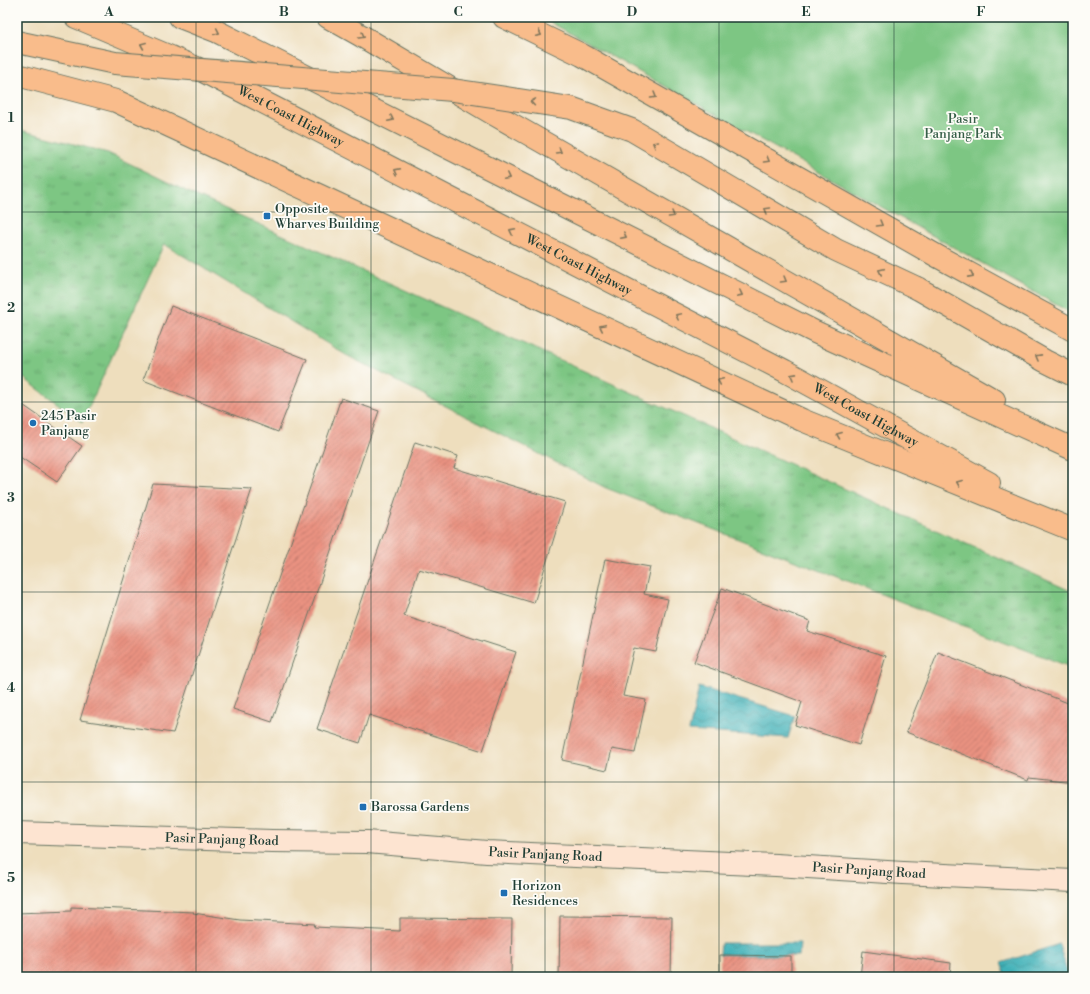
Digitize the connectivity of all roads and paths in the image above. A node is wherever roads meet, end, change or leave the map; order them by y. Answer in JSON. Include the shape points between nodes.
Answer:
{"nodes":[{"id":1,"x":76,"y":17,"type":"edge"},
{"id":2,"x":180,"y":17,"type":"edge"},
{"id":3,"x":328,"y":17,"type":"edge"},
{"id":4,"x":504,"y":17,"type":"edge"},
{"id":5,"x":17,"y":42,"type":"edge"},
{"id":6,"x":17,"y":75,"type":"edge"},
{"id":7,"x":1073,"y":330,"type":"edge"},
{"id":8,"x":1073,"y":375,"type":"edge"},
{"id":9,"x":1073,"y":444,"type":"edge"},
{"id":10,"x":1073,"y":449,"type":"edge"},
{"id":11,"x":1073,"y":529,"type":"edge"},
{"id":12,"x":17,"y":833,"type":"edge"},
{"id":13,"x":1073,"y":881,"type":"edge"}],
"edges":[{"from":11,"to":1,"type":"highway","name":"West Coast Highway","one_way":true,"bridge":true,"via":[[778,368],[199,69]]},
{"from":2,"to":10,"type":"highway","one_way":true,"bridge":true,"via":[[216,31],[815,332]]},
{"from":3,"to":9,"type":"highway","one_way":true},
{"from":4,"to":7,"type":"highway","one_way":true,"via":[[582,55]]},
{"from":8,"to":5,"type":"highway","one_way":true,"bridge":true,"via":[[917,288],[836,250],[632,130],[571,108],[453,90],[115,63]]},
{"from":11,"to":6,"type":"highway","one_way":true,"via":[[802,420],[116,101]]},
{"from":12,"to":13,"type":"main road","name":"Pasir Panjang Road","via":[[286,842],[367,842],[487,852],[776,864],[896,873]]}]}
